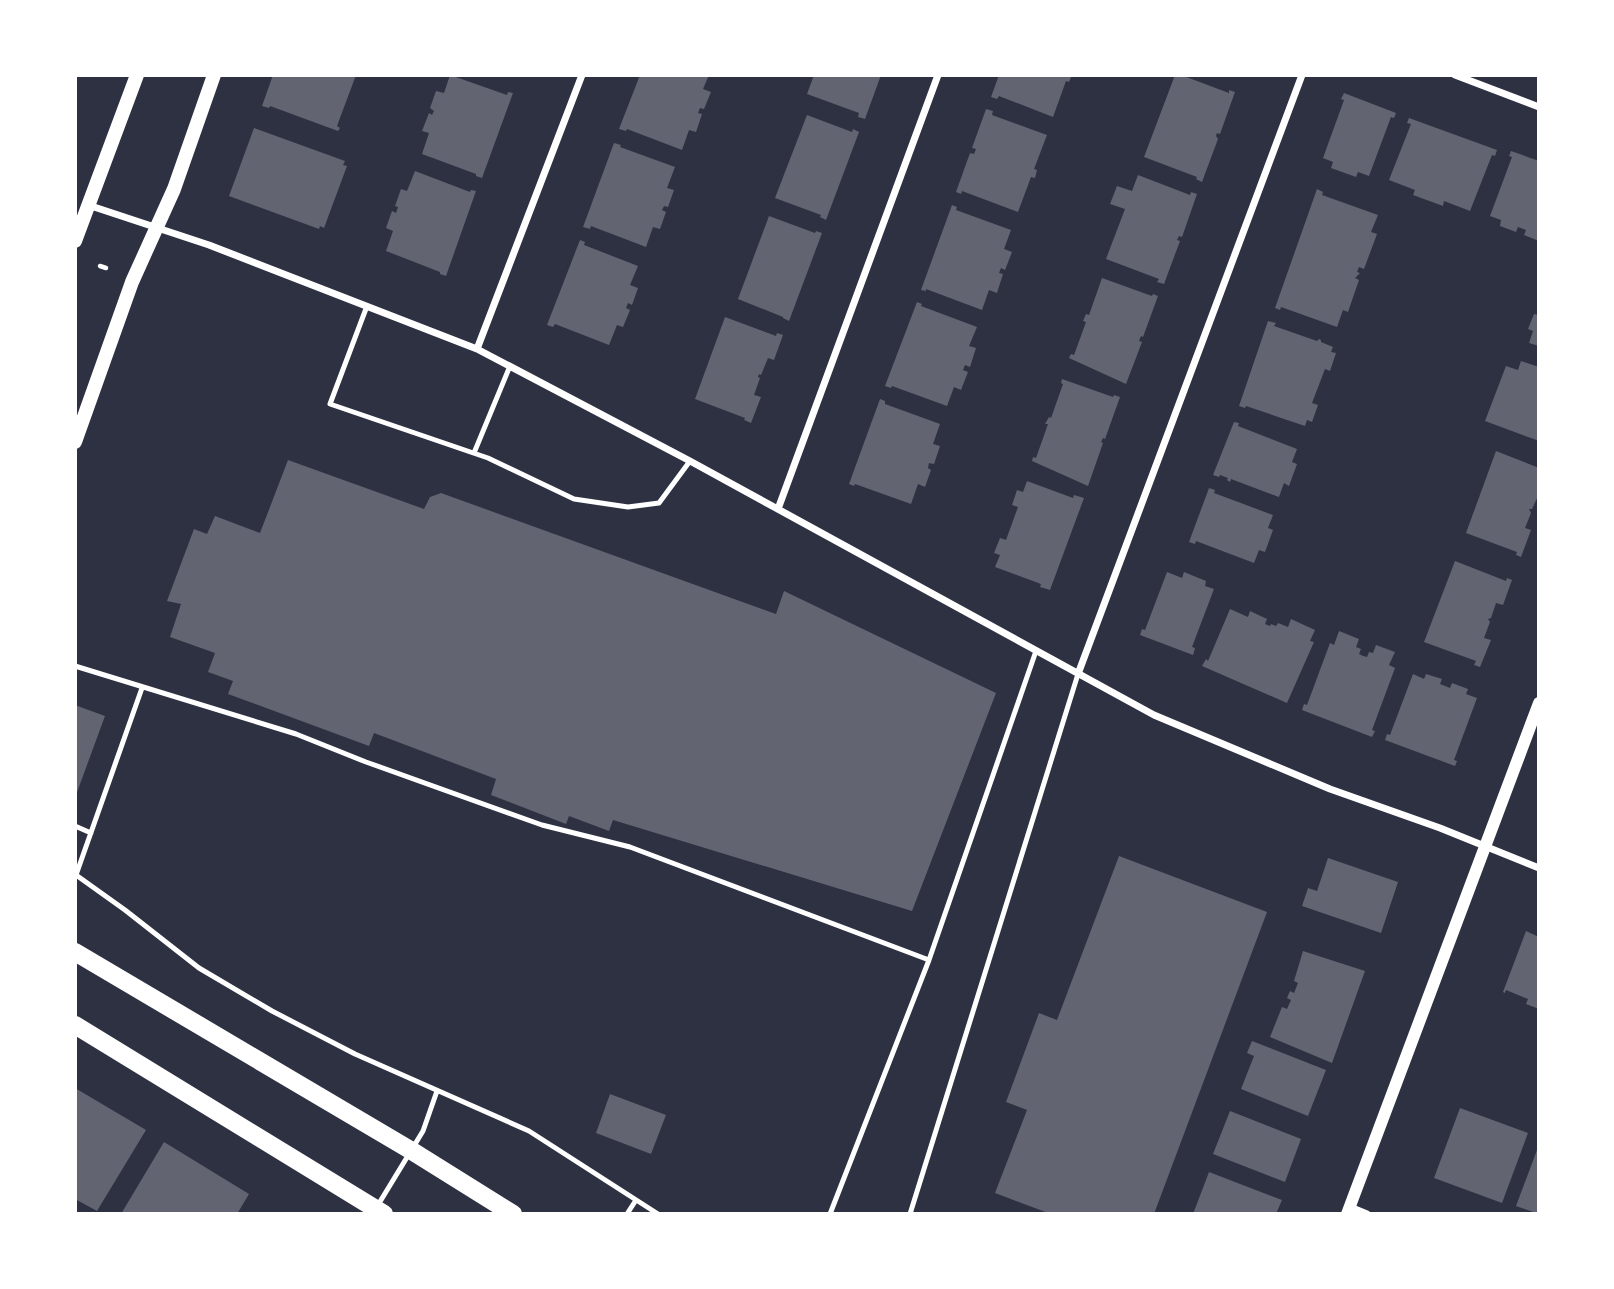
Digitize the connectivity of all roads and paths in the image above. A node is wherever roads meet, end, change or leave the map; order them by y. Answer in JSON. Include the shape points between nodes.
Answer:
{"nodes":[{"id":1,"x":137,"y":75,"type":"edge"},
{"id":2,"x":214,"y":75,"type":"edge"},
{"id":3,"x":582,"y":75,"type":"edge"},
{"id":4,"x":938,"y":75,"type":"edge"},
{"id":5,"x":1302,"y":75,"type":"edge"},
{"id":6,"x":1455,"y":75,"type":"edge"},
{"id":7,"x":1539,"y":107,"type":"edge"},
{"id":8,"x":88,"y":205,"type":"junction"},
{"id":9,"x":158,"y":229,"type":"junction"},
{"id":10,"x":75,"y":241,"type":"edge"},
{"id":11,"x":100,"y":265,"type":"dead end"},
{"id":12,"x":106,"y":268,"type":"dead end"},
{"id":13,"x":367,"y":306,"type":"junction"},
{"id":14,"x":477,"y":349,"type":"junction"},
{"id":15,"x":510,"y":366,"type":"junction"},
{"id":16,"x":75,"y":442,"type":"edge"},
{"id":17,"x":474,"y":453,"type":"junction"},
{"id":18,"x":690,"y":461,"type":"junction"},
{"id":19,"x":778,"y":509,"type":"junction"},
{"id":20,"x":1036,"y":651,"type":"junction"},
{"id":21,"x":75,"y":666,"type":"edge"},
{"id":22,"x":1078,"y":674,"type":"junction"},
{"id":23,"x":142,"y":688,"type":"junction"},
{"id":24,"x":1539,"y":703,"type":"edge"},
{"id":25,"x":75,"y":826,"type":"edge"},
{"id":26,"x":91,"y":833,"type":"junction"},
{"id":27,"x":1486,"y":847,"type":"junction"},
{"id":28,"x":1539,"y":868,"type":"edge"},
{"id":29,"x":75,"y":952,"type":"edge"},
{"id":30,"x":929,"y":960,"type":"junction"},
{"id":31,"x":75,"y":1025,"type":"edge"},
{"id":32,"x":437,"y":1091,"type":"junction"},
{"id":33,"x":412,"y":1151,"type":"junction"},
{"id":34,"x":636,"y":1199,"type":"junction"},
{"id":35,"x":1348,"y":1210,"type":"edge"},
{"id":36,"x":380,"y":1211,"type":"edge"},
{"id":37,"x":513,"y":1214,"type":"edge"},
{"id":38,"x":627,"y":1214,"type":"edge"},
{"id":39,"x":658,"y":1214,"type":"edge"},
{"id":40,"x":830,"y":1214,"type":"edge"},
{"id":41,"x":910,"y":1214,"type":"edge"},
{"id":42,"x":1367,"y":1214,"type":"edge"}],
"edges":[{"from":1,"to":8,"type":"main road"},
{"from":2,"to":9,"type":"main road"},
{"from":3,"to":14,"type":"street"},
{"from":4,"to":19,"type":"street"},
{"from":5,"to":22,"type":"street"},
{"from":6,"to":7,"type":"street"},
{"from":8,"to":9,"type":"street"},
{"from":8,"to":10,"type":"main road"},
{"from":9,"to":13,"type":"street","via":[[209,244]]},
{"from":9,"to":16,"type":"main road","via":[[132,282]]},
{"from":11,"to":12,"type":"path"},
{"from":13,"to":14,"type":"street"},
{"from":13,"to":17,"type":"lane","via":[[330,404]]},
{"from":14,"to":15,"type":"street"},
{"from":15,"to":17,"type":"lane"},
{"from":15,"to":18,"type":"street"},
{"from":17,"to":18,"type":"lane","via":[[574,499],[628,507],[659,503]]},
{"from":18,"to":19,"type":"street"},
{"from":19,"to":20,"type":"street"},
{"from":20,"to":22,"type":"street"},
{"from":20,"to":30,"type":"lane"},
{"from":21,"to":23,"type":"lane"},
{"from":22,"to":27,"type":"street","via":[[1212,740]]},
{"from":22,"to":41,"type":"lane"},
{"from":23,"to":26,"type":"lane"},
{"from":23,"to":30,"type":"lane","via":[[296,734],[542,825],[630,847]]},
{"from":24,"to":27,"type":"street"},
{"from":25,"to":26,"type":"lane"},
{"from":26,"to":32,"type":"lane","via":[[76,875],[199,968],[355,1054]]},
{"from":27,"to":28,"type":"street"},
{"from":27,"to":35,"type":"street"},
{"from":29,"to":33,"type":"main road"},
{"from":30,"to":40,"type":"lane"},
{"from":31,"to":36,"type":"main road"},
{"from":32,"to":33,"type":"lane"},
{"from":32,"to":34,"type":"lane","via":[[530,1130]]},
{"from":33,"to":36,"type":"lane"},
{"from":33,"to":37,"type":"main road"},
{"from":34,"to":38,"type":"lane"},
{"from":34,"to":39,"type":"lane"},
{"from":35,"to":42,"type":"street"}]}
